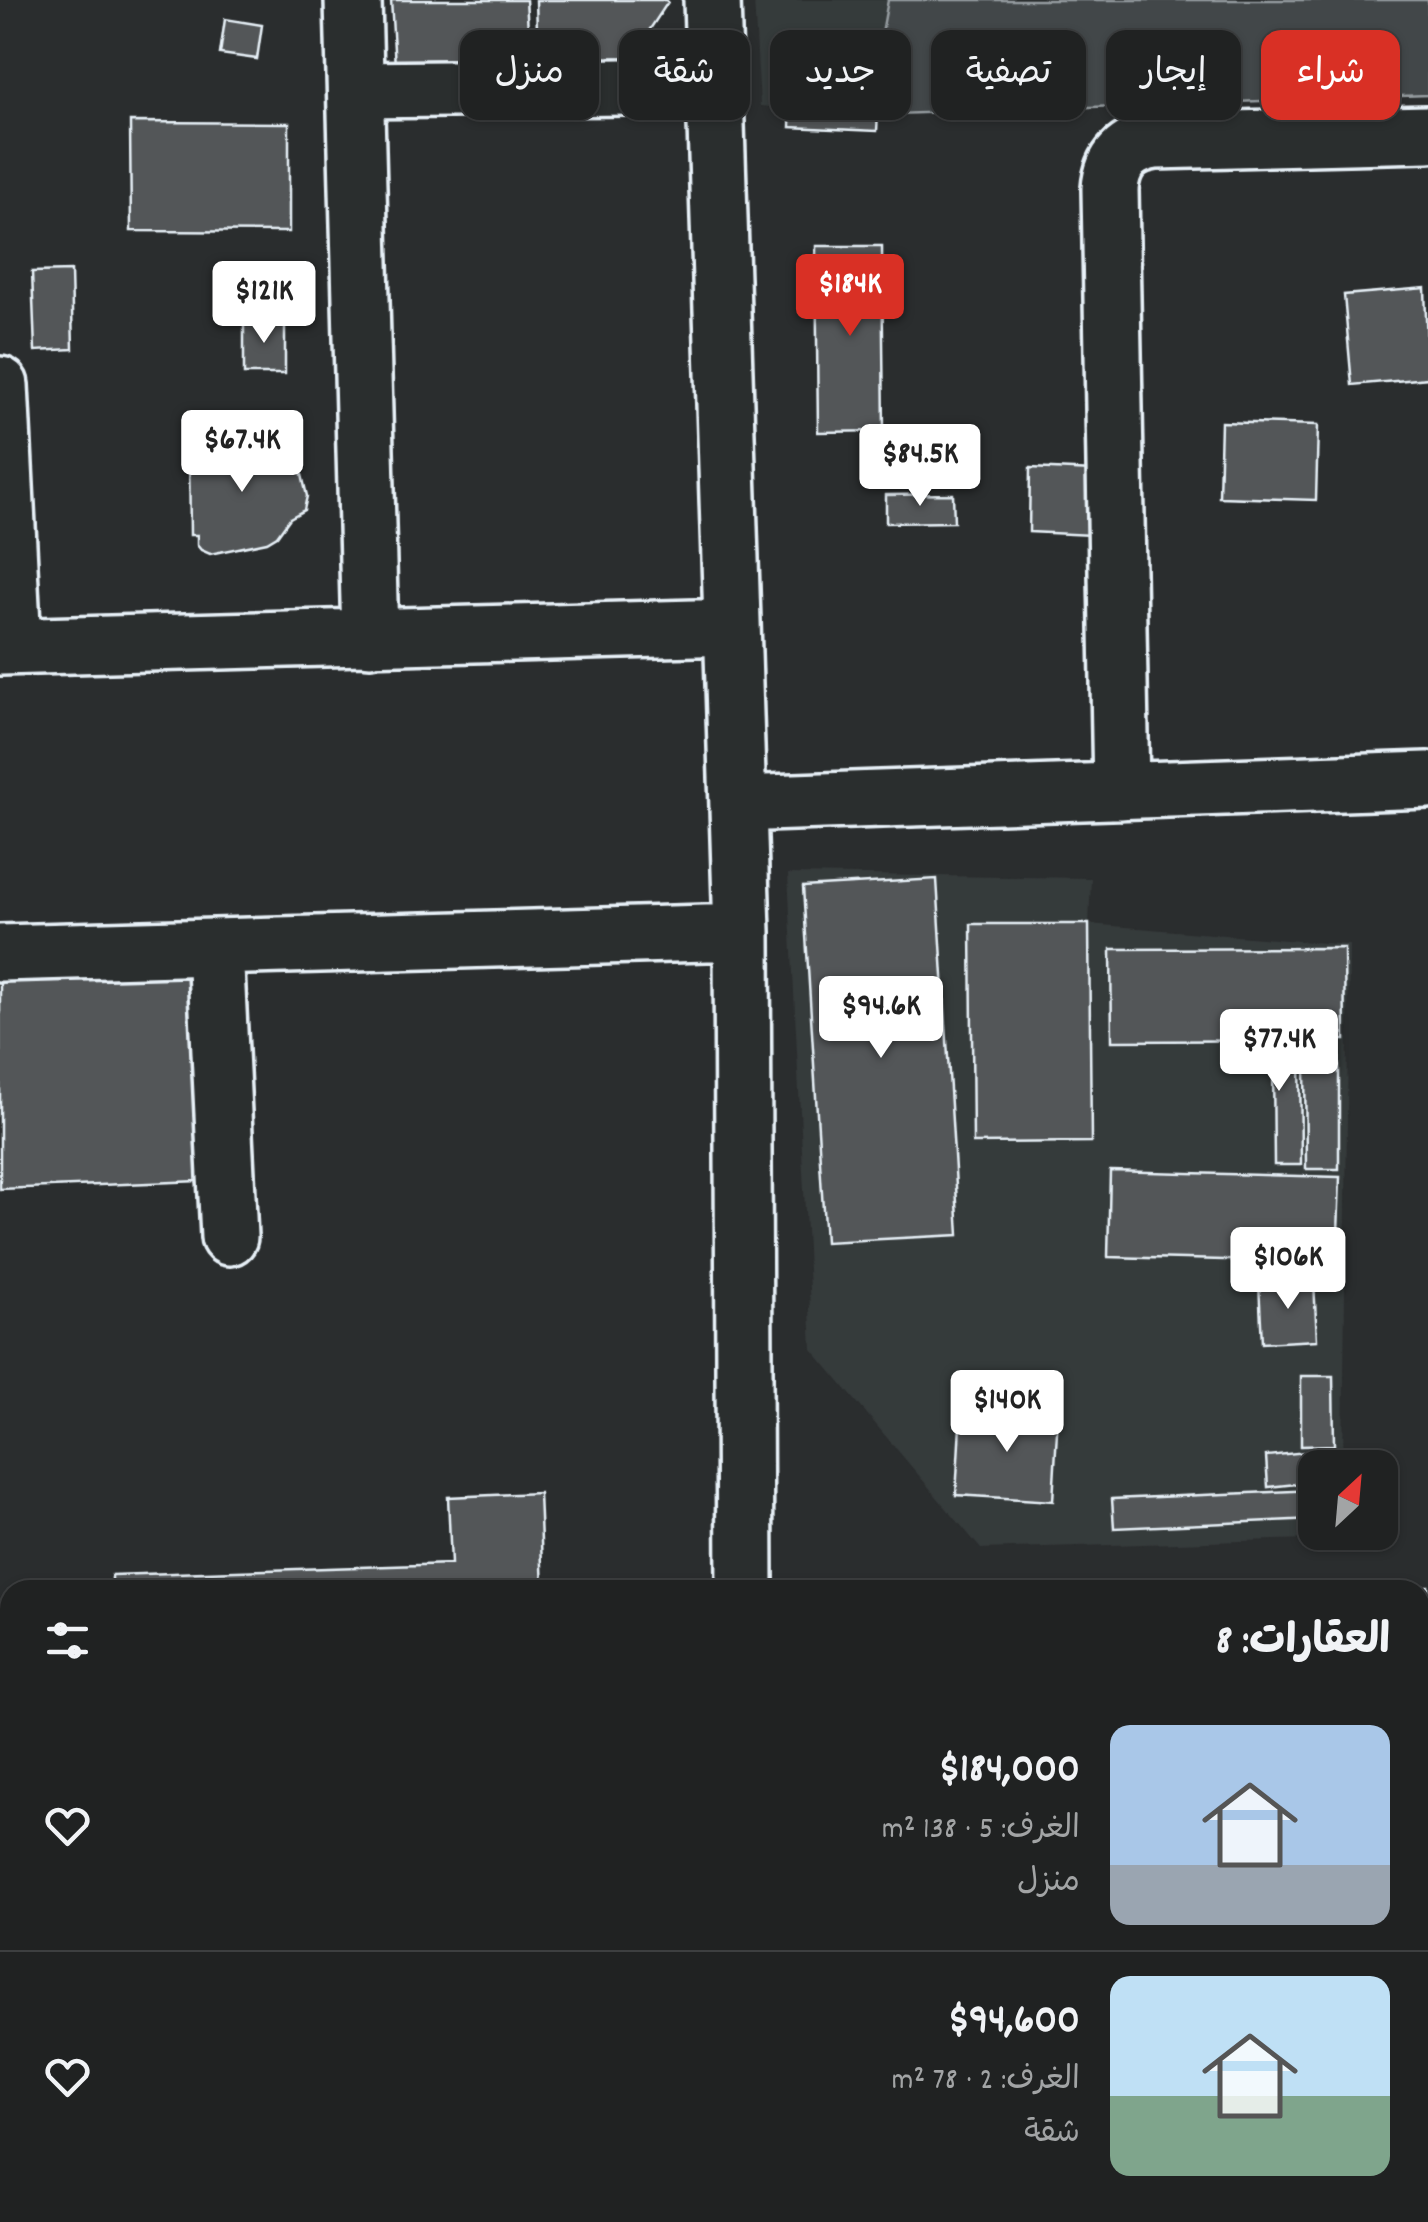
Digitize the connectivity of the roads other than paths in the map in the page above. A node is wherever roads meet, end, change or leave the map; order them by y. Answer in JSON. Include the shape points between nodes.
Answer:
{"nodes":[{"id":1,"x":353,"y":0,"type":"edge"},
{"id":2,"x":712,"y":0,"type":"edge"},
{"id":3,"x":713,"y":30,"type":"edge"},
{"id":4,"x":619,"y":87,"type":"edge"},
{"id":5,"x":356,"y":90,"type":"junction"},
{"id":6,"x":716,"y":120,"type":"edge"},
{"id":7,"x":1428,"y":134,"type":"edge"},
{"id":8,"x":0,"y":384,"type":"edge"},
{"id":9,"x":732,"y":627,"type":"junction"},
{"id":10,"x":370,"y":638,"type":"junction"},
{"id":11,"x":6,"y":646,"type":"edge"},
{"id":12,"x":1428,"y":780,"type":"edge"},
{"id":13,"x":1121,"y":791,"type":"junction"},
{"id":14,"x":738,"y":804,"type":"junction"},
{"id":15,"x":742,"y":932,"type":"junction"},
{"id":16,"x":215,"y":948,"type":"junction"},
{"id":17,"x":0,"y":953,"type":"edge"},
{"id":18,"x":228,"y":1237,"type":"dead end"},
{"id":19,"x":745,"y":1580,"type":"edge"}],
"edges":[{"from":1,"to":5,"type":"street"},
{"from":2,"to":3,"type":"street"},
{"from":4,"to":5,"type":"street"},
{"from":5,"to":10,"type":"street"},
{"from":6,"to":9,"type":"street"},
{"from":7,"to":13,"type":"street","via":[[1154,141],[1129,148],[1114,167]]},
{"from":8,"to":11,"type":"street"},
{"from":9,"to":10,"type":"street"},
{"from":9,"to":14,"type":"street"},
{"from":10,"to":11,"type":"street"},
{"from":12,"to":13,"type":"street"},
{"from":13,"to":14,"type":"street"},
{"from":14,"to":15,"type":"street"},
{"from":15,"to":16,"type":"street"},
{"from":15,"to":19,"type":"street"},
{"from":16,"to":17,"type":"street"},
{"from":16,"to":18,"type":"street"}]}
